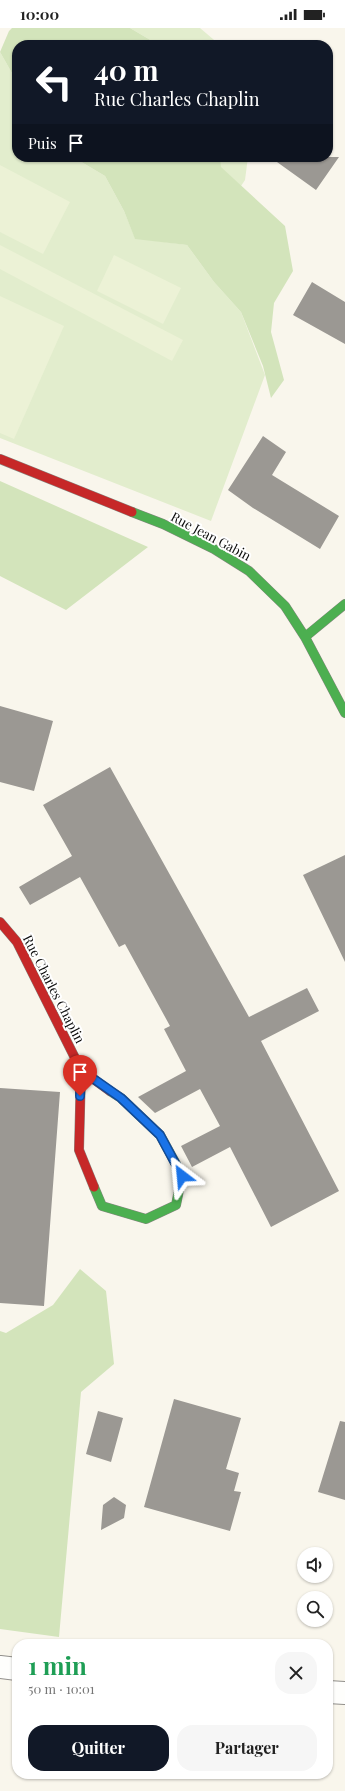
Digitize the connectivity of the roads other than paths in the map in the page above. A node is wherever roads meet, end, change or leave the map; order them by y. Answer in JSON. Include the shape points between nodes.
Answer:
{"nodes":[{"id":1,"x":0,"y":459,"type":"edge"},
{"id":2,"x":345,"y":604,"type":"edge"},
{"id":3,"x":305,"y":637,"type":"junction"},
{"id":4,"x":345,"y":713,"type":"edge"},
{"id":5,"x":0,"y":922,"type":"edge"},
{"id":6,"x":81,"y":1070,"type":"junction"},
{"id":7,"x":0,"y":1666,"type":"edge"},
{"id":8,"x":12,"y":1668,"type":"edge"},
{"id":9,"x":333,"y":1692,"type":"edge"},
{"id":10,"x":345,"y":1693,"type":"edge"}],
"edges":[{"from":1,"to":3,"type":"street","name":"Rue Jean Gabin","via":[[163,524],[214,549],[249,571],[285,606]]},
{"from":2,"to":3,"type":"street"},
{"from":3,"to":4,"type":"street","name":"Rue Jean Gabin"},
{"from":5,"to":6,"type":"street","name":"Rue Charles Chaplin","via":[[17,942]]},
{"from":6,"to":6,"type":"street","name":"Rue Charles Chaplin","via":[[79,1150],[102,1206],[146,1219],[176,1204],[182,1176],[160,1135],[121,1098]]},
{"from":7,"to":8,"type":"street"},
{"from":9,"to":10,"type":"street"}]}
